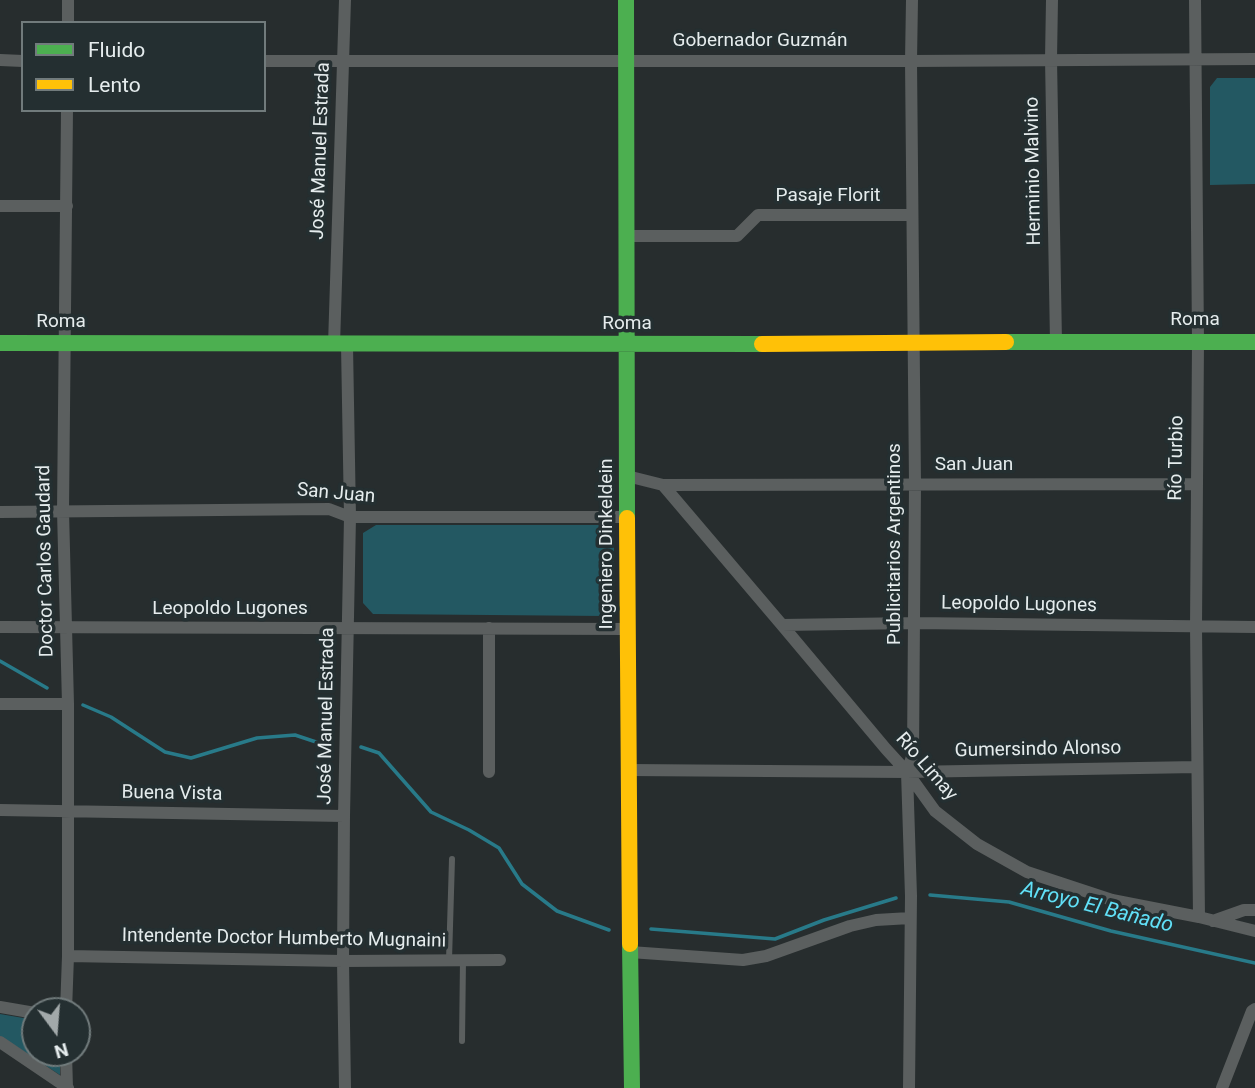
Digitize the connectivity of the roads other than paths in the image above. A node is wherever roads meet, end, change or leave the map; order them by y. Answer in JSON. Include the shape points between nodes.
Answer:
{"nodes":[{"id":1,"x":68,"y":0,"type":"edge"},
{"id":2,"x":345,"y":0,"type":"edge"},
{"id":3,"x":626,"y":0,"type":"edge"},
{"id":4,"x":912,"y":0,"type":"edge"},
{"id":5,"x":1052,"y":0,"type":"edge"},
{"id":6,"x":1195,"y":0,"type":"edge"},
{"id":7,"x":68,"y":21,"type":"edge"},
{"id":8,"x":1195,"y":58,"type":"junction"},
{"id":9,"x":1051,"y":59,"type":"junction"},
{"id":10,"x":1255,"y":59,"type":"edge"},
{"id":11,"x":0,"y":60,"type":"edge"},
{"id":12,"x":344,"y":60,"type":"junction"},
{"id":13,"x":625,"y":60,"type":"junction"},
{"id":14,"x":21,"y":61,"type":"edge"},
{"id":15,"x":266,"y":61,"type":"edge"},
{"id":16,"x":911,"y":61,"type":"junction"},
{"id":17,"x":67,"y":112,"type":"edge"},
{"id":18,"x":0,"y":206,"type":"edge"},
{"id":19,"x":67,"y":206,"type":"junction"},
{"id":20,"x":912,"y":215,"type":"junction"},
{"id":21,"x":627,"y":236,"type":"junction"},
{"id":22,"x":1198,"y":341,"type":"junction"},
{"id":23,"x":1056,"y":342,"type":"junction"},
{"id":24,"x":1255,"y":342,"type":"edge"},
{"id":25,"x":0,"y":343,"type":"edge"},
{"id":26,"x":65,"y":343,"type":"junction"},
{"id":27,"x":914,"y":344,"type":"junction"},
{"id":28,"x":341,"y":345,"type":"junction"},
{"id":29,"x":627,"y":345,"type":"junction"},
{"id":30,"x":627,"y":476,"type":"junction"},
{"id":31,"x":1196,"y":484,"type":"junction"},
{"id":32,"x":663,"y":485,"type":"junction"},
{"id":33,"x":915,"y":485,"type":"junction"},
{"id":34,"x":64,"y":511,"type":"junction"},
{"id":35,"x":0,"y":512,"type":"edge"},
{"id":36,"x":350,"y":517,"type":"junction"},
{"id":37,"x":627,"y":517,"type":"junction"},
{"id":38,"x":914,"y":623,"type":"junction"},
{"id":39,"x":782,"y":625,"type":"junction"},
{"id":40,"x":0,"y":627,"type":"edge"},
{"id":41,"x":66,"y":627,"type":"junction"},
{"id":42,"x":1196,"y":627,"type":"junction"},
{"id":43,"x":1255,"y":627,"type":"edge"},
{"id":44,"x":349,"y":628,"type":"junction"},
{"id":45,"x":489,"y":628,"type":"junction"},
{"id":46,"x":628,"y":629,"type":"junction"},
{"id":47,"x":0,"y":704,"type":"edge"},
{"id":48,"x":68,"y":705,"type":"junction"},
{"id":49,"x":1197,"y":767,"type":"junction"},
{"id":50,"x":628,"y":770,"type":"junction"},
{"id":51,"x":489,"y":772,"type":"dead end"},
{"id":52,"x":907,"y":772,"type":"junction"},
{"id":53,"x":0,"y":810,"type":"edge"},
{"id":54,"x":68,"y":811,"type":"junction"},
{"id":55,"x":344,"y":816,"type":"junction"},
{"id":56,"x":452,"y":859,"type":"dead end"},
{"id":57,"x":1255,"y":910,"type":"edge"},
{"id":58,"x":1199,"y":917,"type":"junction"},
{"id":59,"x":911,"y":918,"type":"junction"},
{"id":60,"x":1213,"y":921,"type":"junction"},
{"id":61,"x":1255,"y":931,"type":"edge"},
{"id":62,"x":630,"y":953,"type":"junction"},
{"id":63,"x":68,"y":956,"type":"junction"},
{"id":64,"x":449,"y":960,"type":"junction"},
{"id":65,"x":463,"y":960,"type":"junction"},
{"id":66,"x":500,"y":960,"type":"dead end"},
{"id":67,"x":343,"y":961,"type":"junction"},
{"id":68,"x":67,"y":997,"type":"edge"},
{"id":69,"x":0,"y":1007,"type":"edge"},
{"id":70,"x":1255,"y":1009,"type":"edge"},
{"id":71,"x":21,"y":1011,"type":"edge"},
{"id":72,"x":462,"y":1041,"type":"dead end"},
{"id":73,"x":0,"y":1042,"type":"edge"},
{"id":74,"x":66,"y":1067,"type":"edge"},
{"id":75,"x":67,"y":1088,"type":"edge"},
{"id":76,"x":345,"y":1088,"type":"edge"},
{"id":77,"x":632,"y":1088,"type":"edge"},
{"id":78,"x":909,"y":1088,"type":"edge"},
{"id":79,"x":1222,"y":1088,"type":"edge"}],
"edges":[{"from":1,"to":7,"type":"street"},
{"from":2,"to":12,"type":"street","name":"José Manuel Estrada"},
{"from":3,"to":13,"type":"street","name":"Ingeniero Dinkeldein"},
{"from":4,"to":16,"type":"street","name":"Publicitarios Argentinos"},
{"from":5,"to":9,"type":"street","name":"Herminio Malvino"},
{"from":6,"to":8,"type":"street","name":"Río Turbio"},
{"from":8,"to":9,"type":"street","name":"Gobernador Guzmán"},
{"from":8,"to":10,"type":"street","name":"Gobernador Guzmán"},
{"from":8,"to":22,"type":"street","name":"Río Turbio"},
{"from":9,"to":16,"type":"street","name":"Gobernador Guzmán"},
{"from":9,"to":23,"type":"street","name":"Herminio Malvino"},
{"from":11,"to":14,"type":"street"},
{"from":12,"to":13,"type":"street","name":"Gobernador Guzmán"},
{"from":12,"to":15,"type":"street","name":"Gobernador Guzmán"},
{"from":12,"to":28,"type":"street","name":"José Manuel Estrada"},
{"from":13,"to":16,"type":"street","name":"Gobernador Guzmán"},
{"from":13,"to":21,"type":"street","name":"Ingeniero Dinkeldein"},
{"from":16,"to":20,"type":"street","name":"Publicitarios Argentinos"},
{"from":17,"to":19,"type":"street","name":"Doctor Carlos Gaudard"},
{"from":18,"to":19,"type":"street"},
{"from":19,"to":26,"type":"street","name":"Doctor Carlos Gaudard"},
{"from":20,"to":21,"type":"street","name":"Pasaje Florit","via":[[758,215],[737,236]]},
{"from":20,"to":27,"type":"street","name":"Publicitarios Argentinos"},
{"from":21,"to":29,"type":"street","name":"Ingeniero Dinkeldein"},
{"from":22,"to":23,"type":"street","name":"Roma"},
{"from":22,"to":24,"type":"street","name":"Roma"},
{"from":22,"to":31,"type":"street","name":"Río Turbio"},
{"from":23,"to":27,"type":"street","name":"Roma"},
{"from":25,"to":26,"type":"street","name":"Roma"},
{"from":26,"to":28,"type":"street","name":"Roma"},
{"from":26,"to":34,"type":"street","name":"Doctor Carlos Gaudard"},
{"from":27,"to":29,"type":"street","name":"Roma"},
{"from":27,"to":33,"type":"street","name":"Publicitarios Argentinos"},
{"from":28,"to":29,"type":"street","name":"Roma"},
{"from":28,"to":36,"type":"street","name":"José Manuel Estrada"},
{"from":29,"to":30,"type":"street","name":"Ingeniero Dinkeldein"},
{"from":30,"to":32,"type":"street","name":"San Juan"},
{"from":30,"to":37,"type":"street","name":"Ingeniero Dinkeldein"},
{"from":31,"to":33,"type":"street","name":"San Juan"},
{"from":31,"to":42,"type":"street","name":"Río Turbio"},
{"from":32,"to":33,"type":"street","name":"San Juan"},
{"from":32,"to":39,"type":"street","name":"Río Limay"},
{"from":33,"to":38,"type":"street","name":"Publicitarios Argentinos"},
{"from":34,"to":35,"type":"street","name":"San Juan"},
{"from":34,"to":36,"type":"street","name":"San Juan","via":[[329,509]]},
{"from":34,"to":41,"type":"street","name":"Doctor Carlos Gaudard"},
{"from":36,"to":37,"type":"street","name":"San Juan"},
{"from":36,"to":44,"type":"street","name":"José Manuel Estrada"},
{"from":37,"to":46,"type":"street","name":"Ingeniero Dinkeldein"},
{"from":38,"to":39,"type":"street","name":"Leopoldo Lugones"},
{"from":38,"to":42,"type":"street","name":"Leopoldo Lugones"},
{"from":38,"to":52,"type":"street","name":"Publicitarios Argentinos","via":[[913,754]]},
{"from":39,"to":52,"type":"street","name":"Río Limay"},
{"from":40,"to":41,"type":"street","name":"Leopoldo Lugones"},
{"from":41,"to":44,"type":"street","name":"Leopoldo Lugones"},
{"from":41,"to":48,"type":"street","name":"Doctor Carlos Gaudard"},
{"from":42,"to":43,"type":"street","name":"Leopoldo Lugones"},
{"from":42,"to":49,"type":"street","name":"Río Turbio"},
{"from":44,"to":45,"type":"street","name":"Leopoldo Lugones"},
{"from":44,"to":55,"type":"street","name":"José Manuel Estrada"},
{"from":45,"to":46,"type":"street","name":"Leopoldo Lugones"},
{"from":45,"to":51,"type":"street"},
{"from":46,"to":50,"type":"street","name":"Ingeniero Dinkeldein"},
{"from":47,"to":48,"type":"street"},
{"from":48,"to":54,"type":"street","name":"Doctor Carlos Gaudard"},
{"from":49,"to":52,"type":"street","name":"Gumersindo Alonso"},
{"from":49,"to":58,"type":"street","name":"Río Turbio"},
{"from":50,"to":52,"type":"street","name":"Gumersindo Alonso"},
{"from":50,"to":62,"type":"street","name":"Ingeniero Dinkeldein"},
{"from":52,"to":58,"type":"street","name":"Río Limay","via":[[935,811],[977,844],[1027,872],[1112,900]]},
{"from":52,"to":59,"type":"street","name":"Publicitarios Argentinos"},
{"from":53,"to":54,"type":"street","name":"Buena Vista"},
{"from":54,"to":55,"type":"street","name":"Buena Vista"},
{"from":54,"to":63,"type":"street","name":"Doctor Carlos Gaudard"},
{"from":55,"to":67,"type":"street","name":"José Manuel Estrada"},
{"from":56,"to":64,"type":"lane"},
{"from":57,"to":60,"type":"street"},
{"from":58,"to":60,"type":"street","name":"Río Limay"},
{"from":59,"to":62,"type":"street","via":[[850,926],[743,960]]},
{"from":59,"to":78,"type":"street","name":"Publicitarios Argentinos"},
{"from":60,"to":61,"type":"street","name":"Río Limay"},
{"from":62,"to":77,"type":"street","name":"Ingeniero Dinkeldein"},
{"from":63,"to":67,"type":"street","name":"Intendente Doctor Humberto Mugnaini"},
{"from":63,"to":68,"type":"street","name":"Doctor Carlos Gaudard"},
{"from":64,"to":65,"type":"street","name":"Intendente Doctor Humberto Mugnaini"},
{"from":64,"to":67,"type":"street","name":"Intendente Doctor Humberto Mugnaini"},
{"from":65,"to":66,"type":"street","name":"Intendente Doctor Humberto Mugnaini"},
{"from":65,"to":72,"type":"lane"},
{"from":67,"to":76,"type":"street","name":"José Manuel Estrada"},
{"from":69,"to":71,"type":"street"},
{"from":70,"to":79,"type":"street"},
{"from":73,"to":75,"type":"street"},
{"from":74,"to":75,"type":"street"}]}
